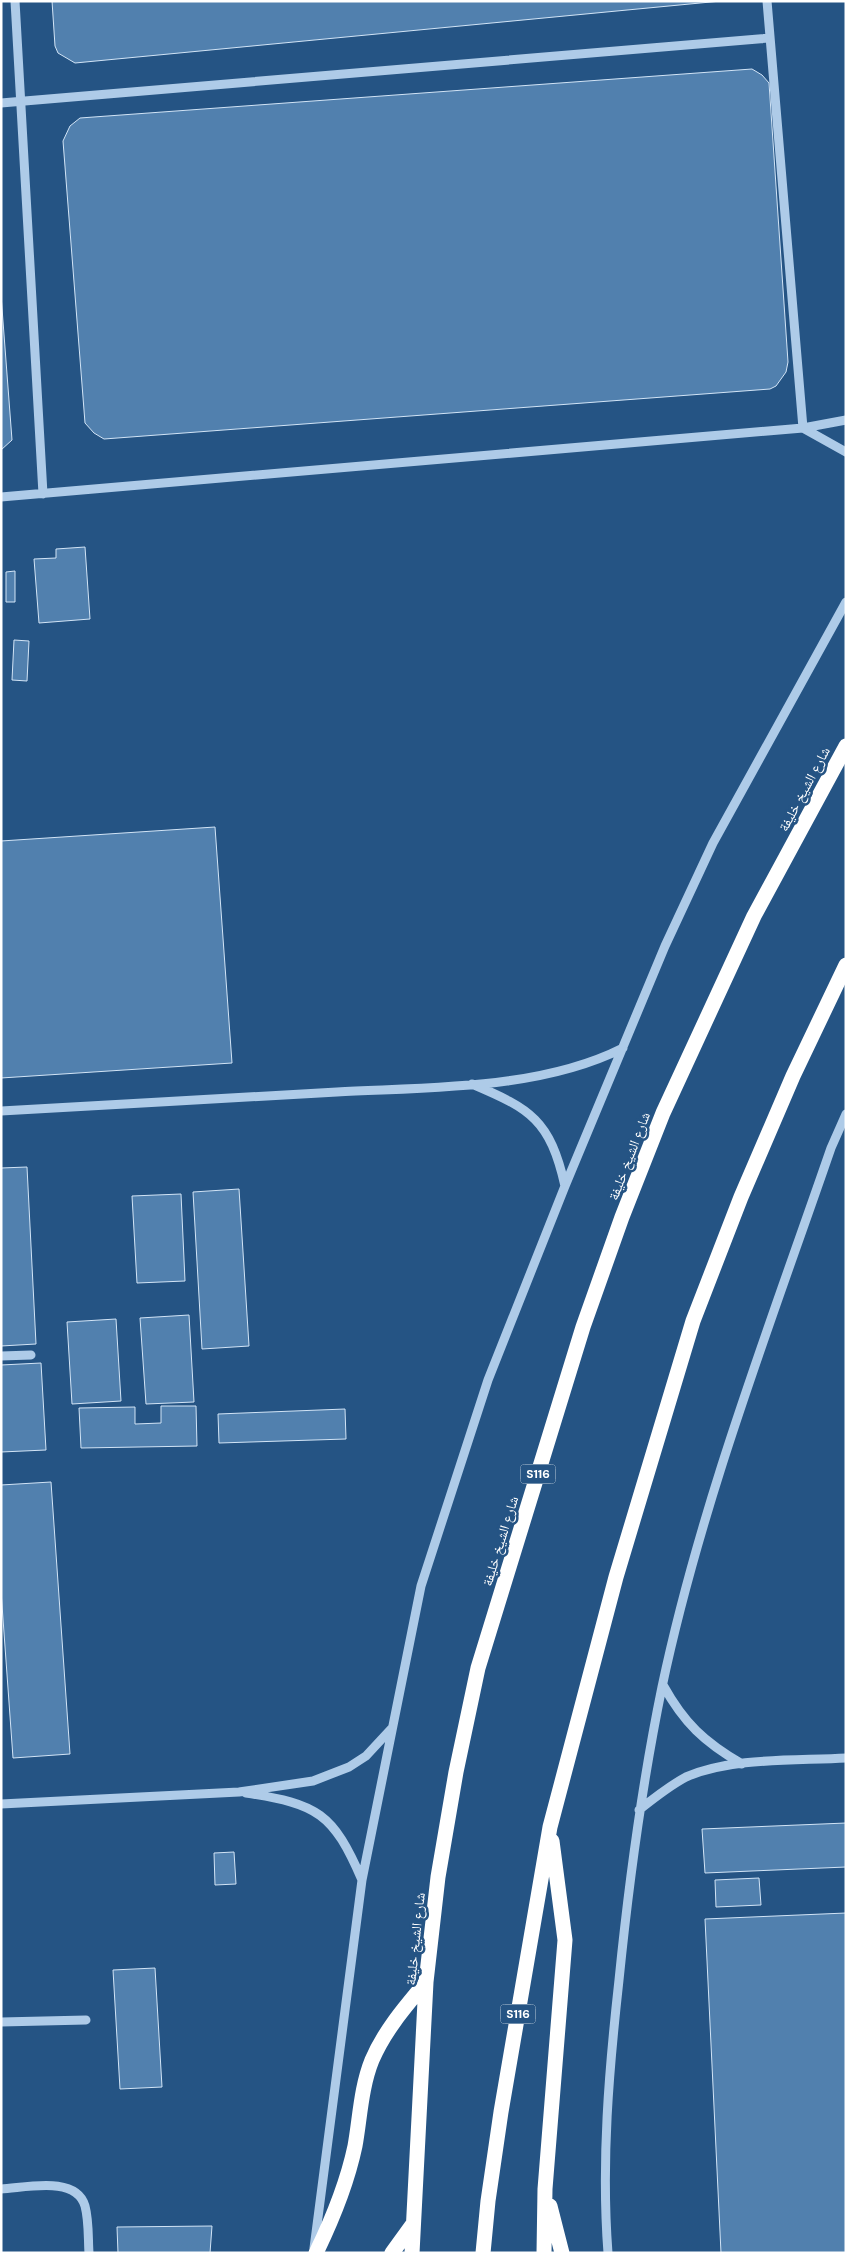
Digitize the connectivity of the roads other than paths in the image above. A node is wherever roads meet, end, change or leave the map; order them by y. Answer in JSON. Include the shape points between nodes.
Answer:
{"nodes":[{"id":1,"x":15,"y":1,"type":"edge"},
{"id":2,"x":767,"y":1,"type":"edge"},
{"id":3,"x":770,"y":38,"type":"junction"},
{"id":4,"x":20,"y":101,"type":"junction"},
{"id":5,"x":1,"y":103,"type":"edge"},
{"id":6,"x":846,"y":420,"type":"edge"},
{"id":7,"x":803,"y":428,"type":"junction"},
{"id":8,"x":846,"y":452,"type":"edge"},
{"id":9,"x":43,"y":494,"type":"junction"},
{"id":10,"x":1,"y":497,"type":"edge"},
{"id":11,"x":846,"y":602,"type":"edge"},
{"id":12,"x":846,"y":746,"type":"edge"},
{"id":13,"x":846,"y":965,"type":"edge"},
{"id":14,"x":623,"y":1048,"type":"junction"},
{"id":15,"x":472,"y":1084,"type":"junction"},
{"id":16,"x":1,"y":1111,"type":"edge"},
{"id":17,"x":846,"y":1114,"type":"edge"},
{"id":18,"x":564,"y":1186,"type":"junction"},
{"id":19,"x":31,"y":1355,"type":"dead end"},
{"id":20,"x":1,"y":1356,"type":"edge"},
{"id":21,"x":663,"y":1685,"type":"junction"},
{"id":22,"x":392,"y":1727,"type":"junction"},
{"id":23,"x":846,"y":1758,"type":"edge"},
{"id":24,"x":742,"y":1764,"type":"junction"},
{"id":25,"x":239,"y":1792,"type":"junction"},
{"id":26,"x":1,"y":1804,"type":"edge"},
{"id":27,"x":639,"y":1810,"type":"junction"},
{"id":28,"x":550,"y":1827,"type":"junction"},
{"id":29,"x":362,"y":1880,"type":"junction"},
{"id":30,"x":426,"y":1982,"type":"junction"},
{"id":31,"x":86,"y":2020,"type":"dead end"},
{"id":32,"x":1,"y":2022,"type":"edge"},
{"id":33,"x":1,"y":2189,"type":"edge"},
{"id":34,"x":545,"y":2189,"type":"junction"},
{"id":35,"x":413,"y":2224,"type":"junction"},
{"id":36,"x":89,"y":2253,"type":"edge"},
{"id":37,"x":315,"y":2253,"type":"edge"},
{"id":38,"x":392,"y":2253,"type":"edge"},
{"id":39,"x":412,"y":2253,"type":"edge"},
{"id":40,"x":483,"y":2253,"type":"edge"},
{"id":41,"x":544,"y":2253,"type":"edge"},
{"id":42,"x":562,"y":2253,"type":"edge"},
{"id":43,"x":608,"y":2253,"type":"edge"}],
"edges":[{"from":1,"to":4,"type":"street"},
{"from":2,"to":3,"type":"street"},
{"from":3,"to":4,"type":"street"},
{"from":3,"to":7,"type":"street"},
{"from":4,"to":5,"type":"street"},
{"from":4,"to":9,"type":"street"},
{"from":6,"to":7,"type":"street"},
{"from":7,"to":8,"type":"street"},
{"from":7,"to":9,"type":"street"},
{"from":9,"to":10,"type":"street"},
{"from":11,"to":14,"type":"street","via":[[713,843],[665,946]]},
{"from":12,"to":30,"type":"highway","name":"شارع الشيخ خليفة","number":"S116","via":[[754,916],[663,1113],[583,1327],[478,1668],[438,1876]]},
{"from":13,"to":28,"type":"highway","number":"S116","via":[[741,1197],[693,1321],[616,1577]]},
{"from":14,"to":15,"type":"street","via":[[598,1061],[571,1069]]},
{"from":14,"to":18,"type":"street"},
{"from":15,"to":16,"type":"street"},
{"from":15,"to":18,"type":"street","via":[[510,1100],[531,1115],[547,1134],[558,1157]]},
{"from":17,"to":21,"type":"street","via":[[831,1148],[718,1480],[689,1578]]},
{"from":18,"to":22,"type":"street","via":[[488,1380],[421,1586]]},
{"from":19,"to":20,"type":"street"},
{"from":21,"to":24,"type":"street","via":[[676,1710],[695,1732]]},
{"from":21,"to":27,"type":"street"},
{"from":22,"to":25,"type":"street","via":[[366,1756],[332,1775]]},
{"from":22,"to":29,"type":"street"},
{"from":23,"to":24,"type":"street"},
{"from":24,"to":27,"type":"street","via":[[686,1777]]},
{"from":25,"to":26,"type":"street"},
{"from":25,"to":29,"type":"street","via":[[285,1799],[318,1813],[343,1839]]},
{"from":27,"to":43,"type":"street","via":[[614,2029],[607,2140]]},
{"from":28,"to":34,"type":"highway","via":[[565,1940]]},
{"from":28,"to":40,"type":"highway","number":"S116","via":[[501,2112]]},
{"from":29,"to":37,"type":"street"},
{"from":30,"to":35,"type":"highway","name":"شارع الشيخ خليفة","number":"S116"},
{"from":30,"to":37,"type":"highway","via":[[399,2013],[372,2062],[349,2170],[332,2220]]},
{"from":31,"to":32,"type":"street"},
{"from":33,"to":36,"type":"street","via":[[60,2186],[71,2189],[85,2205]]},
{"from":34,"to":41,"type":"highway"},
{"from":34,"to":42,"type":"highway"},
{"from":35,"to":38,"type":"highway"},
{"from":35,"to":39,"type":"highway","name":"شارع الشيخ خليفة","number":"S116"}]}
